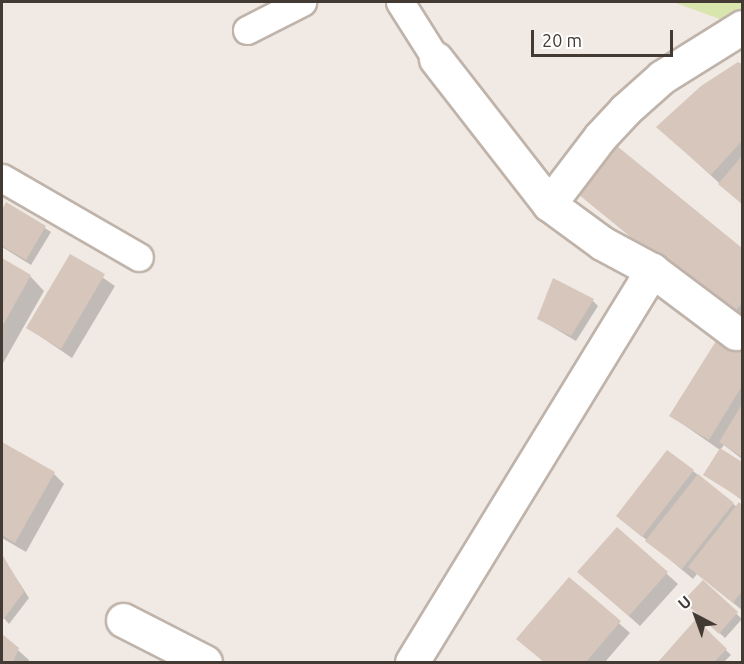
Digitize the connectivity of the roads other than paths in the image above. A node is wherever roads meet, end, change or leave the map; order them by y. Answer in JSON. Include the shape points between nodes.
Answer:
{"nodes":[{"id":1,"x":302,"y":2,"type":"edge"},
{"id":2,"x":400,"y":2,"type":"edge"},
{"id":3,"x":742,"y":27,"type":"edge"},
{"id":4,"x":247,"y":30,"type":"dead end"},
{"id":5,"x":436,"y":59,"type":"joint"},
{"id":6,"x":2,"y":178,"type":"edge"},
{"id":7,"x":549,"y":204,"type":"junction"},
{"id":8,"x":139,"y":256,"type":"dead end"},
{"id":9,"x":652,"y":270,"type":"junction"},
{"id":10,"x":736,"y":333,"type":"dead end"},
{"id":11,"x":123,"y":620,"type":"dead end"},
{"id":12,"x":206,"y":663,"type":"edge"},
{"id":13,"x":412,"y":663,"type":"edge"}],
"edges":[{"from":1,"to":4,"type":"lane"},
{"from":2,"to":5,"type":"lane"},
{"from":3,"to":7,"type":"street","via":[[662,77],[600,137]]},
{"from":5,"to":7,"type":"street"},
{"from":6,"to":8,"type":"lane"},
{"from":7,"to":9,"type":"street","via":[[602,243]]},
{"from":9,"to":10,"type":"street"},
{"from":9,"to":13,"type":"street"},
{"from":11,"to":12,"type":"street"}]}
